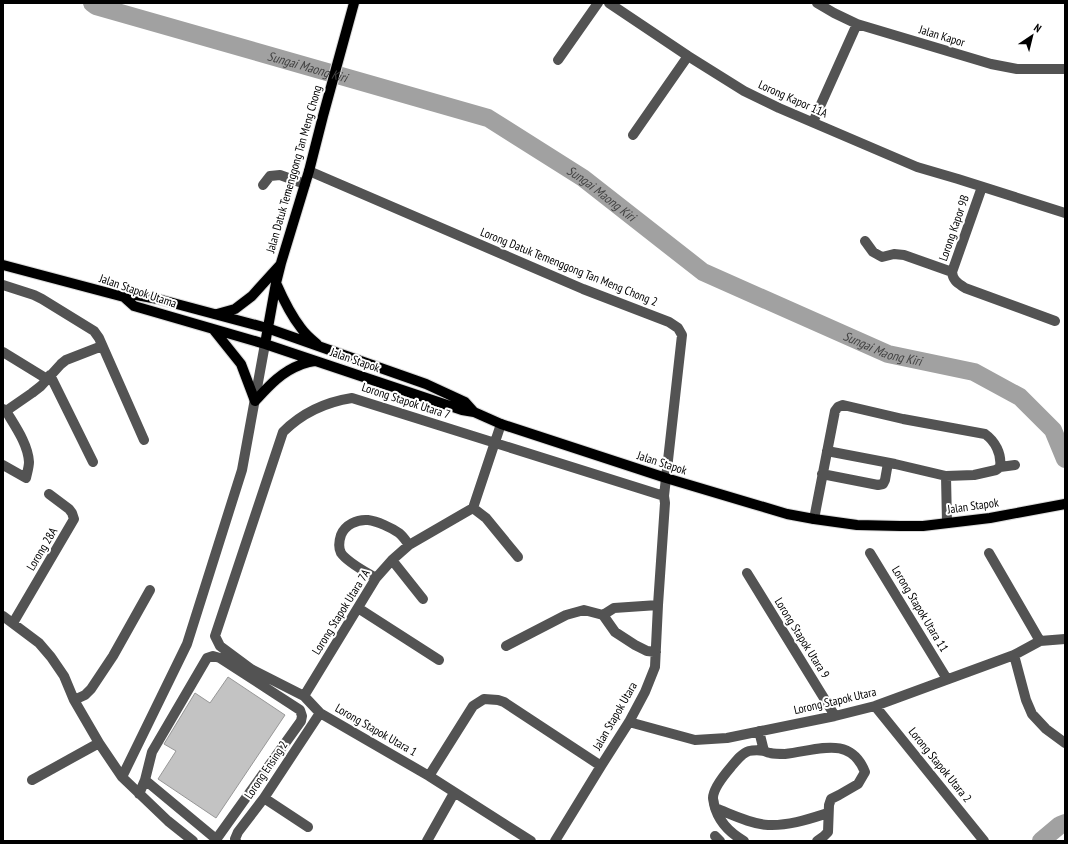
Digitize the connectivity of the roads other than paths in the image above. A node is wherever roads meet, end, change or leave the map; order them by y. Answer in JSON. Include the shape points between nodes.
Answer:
{"nodes":[{"id":1,"x":354,"y":3,"type":"edge"},
{"id":2,"x":598,"y":3,"type":"edge"},
{"id":3,"x":609,"y":3,"type":"edge"},
{"id":4,"x":817,"y":3,"type":"edge"},
{"id":5,"x":856,"y":24,"type":"junction"},
{"id":6,"x":688,"y":56,"type":"junction"},
{"id":7,"x":558,"y":60,"type":"dead end"},
{"id":8,"x":1065,"y":69,"type":"edge"},
{"id":9,"x":813,"y":122,"type":"junction"},
{"id":10,"x":633,"y":135,"type":"dead end"},
{"id":11,"x":310,"y":171,"type":"junction"},
{"id":12,"x":306,"y":184,"type":"junction"},
{"id":13,"x":263,"y":185,"type":"dead end"},
{"id":14,"x":982,"y":187,"type":"junction"},
{"id":15,"x":1065,"y":214,"type":"edge"},
{"id":16,"x":865,"y":241,"type":"dead end"},
{"id":17,"x":281,"y":263,"type":"junction"},
{"id":18,"x":3,"y":265,"type":"edge"},
{"id":19,"x":952,"y":272,"type":"junction"},
{"id":20,"x":276,"y":283,"type":"junction"},
{"id":21,"x":3,"y":285,"type":"edge"},
{"id":22,"x":124,"y":297,"type":"junction"},
{"id":23,"x":216,"y":314,"type":"junction"},
{"id":24,"x":1055,"y":321,"type":"dead end"},
{"id":25,"x":267,"y":328,"type":"junction"},
{"id":26,"x":213,"y":329,"type":"junction"},
{"id":27,"x":265,"y":344,"type":"junction"},
{"id":28,"x":102,"y":346,"type":"junction"},
{"id":29,"x":332,"y":351,"type":"junction"},
{"id":30,"x":3,"y":352,"type":"edge"},
{"id":31,"x":315,"y":361,"type":"junction"},
{"id":32,"x":48,"y":377,"type":"junction"},
{"id":33,"x":255,"y":401,"type":"junction"},
{"id":34,"x":5,"y":410,"type":"edge"},
{"id":35,"x":474,"y":412,"type":"junction"},
{"id":36,"x":501,"y":424,"type":"junction"},
{"id":37,"x":144,"y":440,"type":"dead end"},
{"id":38,"x":495,"y":443,"type":"junction"},
{"id":39,"x":827,"y":451,"type":"junction"},
{"id":40,"x":93,"y":462,"type":"dead end"},
{"id":41,"x":888,"y":463,"type":"junction"},
{"id":42,"x":3,"y":465,"type":"edge"},
{"id":43,"x":1015,"y":465,"type":"dead end"},
{"id":44,"x":1000,"y":467,"type":"junction"},
{"id":45,"x":822,"y":474,"type":"junction"},
{"id":46,"x":946,"y":476,"type":"junction"},
{"id":47,"x":666,"y":478,"type":"junction"},
{"id":48,"x":49,"y":494,"type":"dead end"},
{"id":49,"x":664,"y":496,"type":"junction"},
{"id":50,"x":1065,"y":504,"type":"edge"},
{"id":51,"x":473,"y":508,"type":"junction"},
{"id":52,"x":814,"y":519,"type":"junction"},
{"id":53,"x":947,"y":523,"type":"junction"},
{"id":54,"x":409,"y":545,"type":"junction"},
{"id":55,"x":989,"y":552,"type":"dead end"},
{"id":56,"x":870,"y":553,"type":"dead end"},
{"id":57,"x":518,"y":557,"type":"dead end"},
{"id":58,"x":392,"y":560,"type":"junction"},
{"id":59,"x":746,"y":573,"type":"dead end"},
{"id":60,"x":376,"y":578,"type":"junction"},
{"id":61,"x":150,"y":590,"type":"dead end"},
{"id":62,"x":423,"y":600,"type":"dead end"},
{"id":63,"x":658,"y":605,"type":"junction"},
{"id":64,"x":358,"y":608,"type":"junction"},
{"id":65,"x":603,"y":615,"type":"junction"},
{"id":66,"x":3,"y":616,"type":"edge"},
{"id":67,"x":13,"y":623,"type":"junction"},
{"id":68,"x":215,"y":636,"type":"joint"},
{"id":69,"x":1065,"y":639,"type":"edge"},
{"id":70,"x":1040,"y":641,"type":"junction"},
{"id":71,"x":506,"y":646,"type":"dead end"},
{"id":72,"x":656,"y":652,"type":"junction"},
{"id":73,"x":1014,"y":655,"type":"junction"},
{"id":74,"x":439,"y":660,"type":"dead end"},
{"id":75,"x":947,"y":679,"type":"junction"},
{"id":76,"x":304,"y":696,"type":"junction"},
{"id":77,"x":74,"y":700,"type":"junction"},
{"id":78,"x":875,"y":706,"type":"junction"},
{"id":79,"x":320,"y":712,"type":"junction"},
{"id":80,"x":834,"y":716,"type":"junction"},
{"id":81,"x":629,"y":722,"type":"junction"},
{"id":82,"x":759,"y":731,"type":"junction"},
{"id":83,"x":99,"y":742,"type":"junction"},
{"id":84,"x":1065,"y":743,"type":"edge"},
{"id":85,"x":764,"y":751,"type":"junction"},
{"id":86,"x":601,"y":766,"type":"junction"},
{"id":87,"x":429,"y":776,"type":"junction"},
{"id":88,"x":122,"y":777,"type":"junction"},
{"id":89,"x":32,"y":780,"type":"dead end"},
{"id":90,"x":145,"y":780,"type":"junction"},
{"id":91,"x":454,"y":792,"type":"junction"},
{"id":92,"x":139,"y":794,"type":"junction"},
{"id":93,"x":264,"y":798,"type":"junction"},
{"id":94,"x":715,"y":808,"type":"junction"},
{"id":95,"x":828,"y":813,"type":"junction"},
{"id":96,"x":308,"y":827,"type":"dead end"},
{"id":97,"x":216,"y":840,"type":"edge"},
{"id":98,"x":193,"y":841,"type":"edge"},
{"id":99,"x":236,"y":841,"type":"edge"},
{"id":100,"x":426,"y":841,"type":"edge"},
{"id":101,"x":531,"y":841,"type":"edge"},
{"id":102,"x":555,"y":841,"type":"edge"},
{"id":103,"x":744,"y":841,"type":"edge"},
{"id":104,"x":817,"y":841,"type":"edge"},
{"id":105,"x":984,"y":841,"type":"edge"}],
"edges":[{"from":1,"to":11,"type":"main road","name":"Jalan Datuk Temenggong Tan Meng Chong"},
{"from":2,"to":7,"type":"street"},
{"from":3,"to":6,"type":"street","name":"Lorong Kapor 11A"},
{"from":4,"to":5,"type":"street","name":"Jalan Kapor"},
{"from":5,"to":8,"type":"street","name":"Jalan Kapor","via":[[991,64],[1017,69]]},
{"from":5,"to":9,"type":"street"},
{"from":6,"to":9,"type":"street","name":"Lorong Kapor 11A","via":[[744,91]]},
{"from":6,"to":10,"type":"street"},
{"from":9,"to":14,"type":"street","name":"Lorong Kapor 11A","via":[[917,167]]},
{"from":11,"to":12,"type":"main road","name":"Jalan Datuk Temenggong Tan Meng Chong"},
{"from":11,"to":47,"type":"street","name":"Lorong Datuk Temenggong Tan Meng Chong 2","via":[[678,328],[682,335]]},
{"from":12,"to":13,"type":"street","via":[[280,175],[270,176]]},
{"from":12,"to":17,"type":"main road","name":"Jalan Datuk Temenggong Tan Meng Chong"},
{"from":14,"to":15,"type":"street","name":"Lorong Kapor 9B"},
{"from":14,"to":19,"type":"street","name":"Lorong Kapor 9B"},
{"from":16,"to":19,"type":"street","via":[[873,252],[882,257],[904,255]]},
{"from":17,"to":20,"type":"main road","name":"Jalan Datuk Temenggong Tan Meng Chong"},
{"from":17,"to":23,"type":"main road","via":[[252,296],[235,309]]},
{"from":18,"to":22,"type":"main road","name":"Jalan Stapok Utama"},
{"from":19,"to":24,"type":"street","name":"Lorong Kapor 9B","via":[[956,282],[965,288]]},
{"from":20,"to":25,"type":"main road","name":"Jalan Datuk Temenggong Tan Meng Chong"},
{"from":20,"to":29,"type":"main road","via":[[301,329],[319,346]]},
{"from":21,"to":28,"type":"street","via":[[34,295],[61,310],[94,331]]},
{"from":22,"to":23,"type":"main road","via":[[131,294],[146,296]]},
{"from":22,"to":26,"type":"main road","name":"Jalan Stapok Utama","via":[[134,306]]},
{"from":23,"to":25,"type":"main road"},
{"from":25,"to":27,"type":"main road","name":"Jalan Datuk Temenggong Tan Meng Chong"},
{"from":25,"to":29,"type":"main road"},
{"from":26,"to":27,"type":"main road","name":"Jalan Stapok Utama"},
{"from":26,"to":33,"type":"main road","via":[[241,364]]},
{"from":27,"to":31,"type":"main road","name":"Jalan Stapok"},
{"from":27,"to":33,"type":"street"},
{"from":28,"to":32,"type":"street","via":[[66,360]]},
{"from":28,"to":37,"type":"street"},
{"from":29,"to":35,"type":"main road","via":[[426,384],[464,402]]},
{"from":30,"to":32,"type":"street"},
{"from":31,"to":33,"type":"main road","via":[[299,365],[282,375]]},
{"from":31,"to":35,"type":"main road","name":"Jalan Stapok"},
{"from":32,"to":34,"type":"street","via":[[32,393]]},
{"from":32,"to":40,"type":"street"},
{"from":33,"to":88,"type":"street","via":[[242,470],[187,644]]},
{"from":34,"to":42,"type":"street","via":[[22,437],[28,454],[26,478]]},
{"from":35,"to":36,"type":"main road","name":"Jalan Stapok"},
{"from":36,"to":38,"type":"street"},
{"from":36,"to":47,"type":"main road","name":"Jalan Stapok"},
{"from":38,"to":49,"type":"street","name":"Lorong Stapok Utara 7"},
{"from":38,"to":51,"type":"street"},
{"from":38,"to":68,"type":"street","name":"Lorong Stapok Utara 7","via":[[352,398],[322,406],[294,423],[283,432]]},
{"from":39,"to":41,"type":"street"},
{"from":39,"to":44,"type":"street","via":[[835,411],[843,405],[985,434],[995,444],[1001,460]]},
{"from":39,"to":45,"type":"street"},
{"from":41,"to":45,"type":"street","via":[[885,480],[883,484],[878,485]]},
{"from":41,"to":46,"type":"street"},
{"from":43,"to":44,"type":"street"},
{"from":44,"to":46,"type":"street","via":[[974,474]]},
{"from":45,"to":52,"type":"street"},
{"from":46,"to":53,"type":"street"},
{"from":47,"to":49,"type":"street","name":"Lorong Datuk Temenggong Tan Meng Chong 2"},
{"from":47,"to":52,"type":"main road","name":"Jalan Stapok","via":[[787,514]]},
{"from":48,"to":67,"type":"street","name":"Lorong 28A","via":[[69,509],[74,520]]},
{"from":49,"to":63,"type":"street","name":"Jalan Stapok Utara"},
{"from":50,"to":53,"type":"main road","name":"Jalan Stapok"},
{"from":51,"to":54,"type":"street","name":"Lorong Stapok Utara 7A"},
{"from":51,"to":57,"type":"street","via":[[486,518]]},
{"from":52,"to":53,"type":"main road","name":"Jalan Stapok","via":[[857,525],[923,526]]},
{"from":54,"to":58,"type":"street","name":"Lorong Stapok Utara 7A"},
{"from":54,"to":60,"type":"street","via":[[401,534],[368,520],[352,523],[343,530],[338,543],[341,553]]},
{"from":55,"to":70,"type":"street"},
{"from":56,"to":75,"type":"street","name":"Lorong Stapok Utara 11"},
{"from":58,"to":60,"type":"street","name":"Lorong Stapok Utara 7A"},
{"from":58,"to":62,"type":"street"},
{"from":59,"to":80,"type":"street","name":"Lorong Stapok Utara 9"},
{"from":60,"to":64,"type":"street","name":"Lorong Stapok Utara 7A"},
{"from":61,"to":77,"type":"street","via":[[113,656],[91,689]]},
{"from":63,"to":65,"type":"street","via":[[614,608]]},
{"from":63,"to":72,"type":"street","name":"Jalan Stapok Utara"},
{"from":64,"to":74,"type":"street"},
{"from":64,"to":76,"type":"street","name":"Lorong Stapok Utara 7A"},
{"from":65,"to":71,"type":"street","via":[[584,610],[566,615]]},
{"from":65,"to":72,"type":"street","via":[[615,632],[647,651]]},
{"from":66,"to":67,"type":"street"},
{"from":67,"to":77,"type":"street","via":[[39,643],[51,657],[64,676]]},
{"from":68,"to":76,"type":"street","name":"Lorong Stapok Utara 1","via":[[220,646],[251,669]]},
{"from":69,"to":70,"type":"street"},
{"from":70,"to":73,"type":"street","name":"Lorong Stapok Utara"},
{"from":72,"to":81,"type":"street","name":"Jalan Stapok Utara","via":[[655,667],[648,686]]},
{"from":73,"to":75,"type":"street","name":"Lorong Stapok Utara"},
{"from":73,"to":84,"type":"street","via":[[1032,714],[1046,729]]},
{"from":75,"to":78,"type":"street","name":"Lorong Stapok Utara"},
{"from":76,"to":79,"type":"street","name":"Lorong Stapok Utara 1"},
{"from":77,"to":83,"type":"street"},
{"from":78,"to":80,"type":"street","name":"Lorong Stapok Utara"},
{"from":78,"to":105,"type":"street","name":"Lorong Stapok Utara 2"},
{"from":79,"to":87,"type":"street","name":"Lorong Stapok Utara 1"},
{"from":79,"to":93,"type":"street","name":"Lorong Ensing 2"},
{"from":80,"to":82,"type":"street","name":"Lorong Stapok Utara"},
{"from":81,"to":82,"type":"street","name":"Lorong Stapok Utara","via":[[695,740],[727,738]]},
{"from":81,"to":86,"type":"street","name":"Jalan Stapok Utara"},
{"from":82,"to":85,"type":"street"},
{"from":83,"to":88,"type":"street"},
{"from":83,"to":89,"type":"street"},
{"from":85,"to":94,"type":"street","via":[[749,751],[739,757],[717,786],[713,798]]},
{"from":85,"to":95,"type":"street","via":[[785,754],[813,749],[842,748],[862,762],[865,772],[858,784],[831,799]]},
{"from":86,"to":87,"type":"street","via":[[504,702],[484,699],[473,706]]},
{"from":86,"to":102,"type":"street","name":"Jalan Stapok Utara"},
{"from":87,"to":91,"type":"street","name":"Lorong Stapok Utara 1"},
{"from":88,"to":92,"type":"street"},
{"from":90,"to":92,"type":"street"},
{"from":90,"to":97,"type":"street"},
{"from":90,"to":97,"type":"street","via":[[152,752],[206,658],[220,658],[300,710],[301,721]]},
{"from":91,"to":100,"type":"street"},
{"from":91,"to":101,"type":"street","name":"Lorong Stapok Utara 1"},
{"from":92,"to":98,"type":"street"},
{"from":93,"to":96,"type":"street"},
{"from":93,"to":99,"type":"street","name":"Lorong Ensing 2","via":[[238,832]]},
{"from":94,"to":95,"type":"street","via":[[767,825],[795,823]]},
{"from":94,"to":103,"type":"street","via":[[725,826]]},
{"from":95,"to":104,"type":"street","via":[[828,832]]}]}
